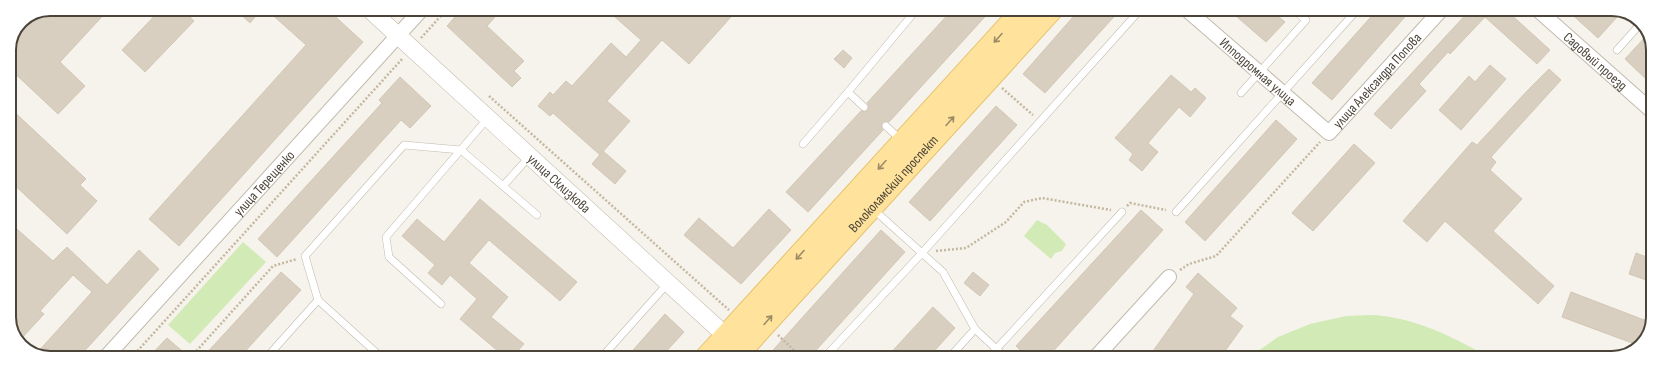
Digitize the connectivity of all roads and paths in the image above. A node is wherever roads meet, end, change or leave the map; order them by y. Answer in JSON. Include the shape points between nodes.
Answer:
{"nodes":[{"id":1,"x":381,"y":16,"type":"edge"},
{"id":2,"x":416,"y":16,"type":"edge"},
{"id":3,"x":441,"y":16,"type":"edge"},
{"id":4,"x":911,"y":16,"type":"edge"},
{"id":5,"x":1018,"y":16,"type":"edge"},
{"id":6,"x":1046,"y":16,"type":"edge"},
{"id":7,"x":1135,"y":16,"type":"edge"},
{"id":8,"x":1194,"y":16,"type":"edge"},
{"id":9,"x":1301,"y":16,"type":"edge"},
{"id":10,"x":1352,"y":16,"type":"edge"},
{"id":11,"x":1435,"y":16,"type":"edge"},
{"id":12,"x":1545,"y":16,"type":"edge"},
{"id":13,"x":1638,"y":27,"type":"edge"},
{"id":14,"x":404,"y":30,"type":"junction"},
{"id":15,"x":417,"y":42,"type":"junction"},
{"id":16,"x":428,"y":42,"type":"dead end"},
{"id":17,"x":1617,"y":50,"type":"dead end"},
{"id":18,"x":1259,"y":72,"type":"junction"},
{"id":19,"x":1001,"y":88,"type":"dead end"},
{"id":20,"x":484,"y":92,"type":"dead end"},
{"id":21,"x":848,"y":92,"type":"junction"},
{"id":22,"x":1283,"y":93,"type":"junction"},
{"id":23,"x":1241,"y":94,"type":"dead end"},
{"id":24,"x":864,"y":106,"type":"dead end"},
{"id":25,"x":1646,"y":107,"type":"edge"},
{"id":26,"x":488,"y":118,"type":"junction"},
{"id":27,"x":1040,"y":121,"type":"junction"},
{"id":28,"x":886,"y":126,"type":"dead end"},
{"id":29,"x":1328,"y":133,"type":"junction"},
{"id":30,"x":903,"y":142,"type":"junction"},
{"id":31,"x":803,"y":144,"type":"dead end"},
{"id":32,"x":461,"y":150,"type":"junction"},
{"id":33,"x":530,"y":155,"type":"junction"},
{"id":34,"x":503,"y":186,"type":"junction"},
{"id":35,"x":871,"y":207,"type":"junction"},
{"id":36,"x":1122,"y":212,"type":"junction"},
{"id":37,"x":1176,"y":212,"type":"joint"},
{"id":38,"x":537,"y":215,"type":"dead end"},
{"id":39,"x":922,"y":252,"type":"junction"},
{"id":40,"x":305,"y":256,"type":"junction"},
{"id":41,"x":1170,"y":277,"type":"joint"},
{"id":42,"x":669,"y":282,"type":"junction"},
{"id":43,"x":318,"y":300,"type":"junction"},
{"id":44,"x":441,"y":304,"type":"dead end"},
{"id":45,"x":731,"y":312,"type":"dead end"},
{"id":46,"x":975,"y":329,"type":"junction"},
{"id":47,"x":777,"y":335,"type":"dead end"},
{"id":48,"x":996,"y":349,"type":"joint"},
{"id":49,"x":738,"y":350,"type":"edge"},
{"id":50,"x":111,"y":351,"type":"edge"},
{"id":51,"x":137,"y":351,"type":"edge"},
{"id":52,"x":196,"y":351,"type":"edge"},
{"id":53,"x":272,"y":351,"type":"edge"},
{"id":54,"x":374,"y":351,"type":"edge"},
{"id":55,"x":607,"y":351,"type":"edge"},
{"id":56,"x":794,"y":351,"type":"edge"},
{"id":57,"x":830,"y":351,"type":"edge"},
{"id":58,"x":955,"y":351,"type":"edge"},
{"id":59,"x":1101,"y":351,"type":"edge"}],
"edges":[{"from":1,"to":14,"type":"street","name":"улица Склизкова"},
{"from":2,"to":14,"type":"street","name":"улица Терещенко"},
{"from":3,"to":15,"type":"path"},
{"from":4,"to":21,"type":"lane"},
{"from":5,"to":30,"type":"main road","name":"Волоколамский проспект","one_way":true},
{"from":35,"to":6,"type":"main road","name":"Волоколамский проспект","one_way":true},
{"from":7,"to":27,"type":"lane"},
{"from":8,"to":18,"type":"street","name":"Ипподромная улица"},
{"from":9,"to":18,"type":"lane","via":[[1306,20]]},
{"from":10,"to":22,"type":"lane"},
{"from":11,"to":29,"type":"street","name":"улица Александра Попова"},
{"from":12,"to":25,"type":"street","name":"Садовый проезд"},
{"from":13,"to":17,"type":"lane"},
{"from":14,"to":15,"type":"street","name":"улица Склизкова"},
{"from":14,"to":15,"type":"path"},
{"from":14,"to":50,"type":"street","name":"улица Терещенко"},
{"from":15,"to":16,"type":"path"},
{"from":15,"to":26,"type":"street","name":"улица Склизкова"},
{"from":15,"to":51,"type":"path"},
{"from":18,"to":22,"type":"street","name":"Ипподромная улица"},
{"from":18,"to":23,"type":"lane"},
{"from":19,"to":27,"type":"path"},
{"from":20,"to":45,"type":"path"},
{"from":21,"to":24,"type":"lane"},
{"from":21,"to":31,"type":"lane"},
{"from":22,"to":29,"type":"street","name":"Ипподромная улица"},
{"from":22,"to":37,"type":"lane"},
{"from":26,"to":32,"type":"lane"},
{"from":26,"to":33,"type":"street","name":"улица Склизкова"},
{"from":27,"to":39,"type":"lane"},
{"from":28,"to":30,"type":"lane"},
{"from":29,"to":41,"type":"path","via":[[1216,256],[1189,264]]},
{"from":30,"to":49,"type":"main road","name":"Волоколамский проспект","one_way":true},
{"from":32,"to":34,"type":"lane"},
{"from":32,"to":40,"type":"lane","via":[[404,145]]},
{"from":32,"to":44,"type":"lane","via":[[386,237],[389,257]]},
{"from":33,"to":34,"type":"lane"},
{"from":33,"to":42,"type":"street","name":"улица Склизкова"},
{"from":34,"to":38,"type":"lane"},
{"from":35,"to":39,"type":"lane"},
{"from":49,"to":35,"type":"main road","name":"Волоколамский проспект","one_way":true},
{"from":36,"to":37,"type":"path","via":[[1130,203]]},
{"from":36,"to":39,"type":"path","via":[[1042,198],[1024,202],[1006,222],[966,248]]},
{"from":36,"to":48,"type":"lane"},
{"from":39,"to":46,"type":"lane","via":[[943,272]]},
{"from":39,"to":57,"type":"lane"},
{"from":40,"to":43,"type":"lane"},
{"from":40,"to":52,"type":"path","via":[[273,266]]},
{"from":41,"to":59,"type":"street"},
{"from":42,"to":49,"type":"street","name":"улица Склизкова"},
{"from":42,"to":55,"type":"lane"},
{"from":43,"to":53,"type":"lane"},
{"from":43,"to":54,"type":"lane"},
{"from":46,"to":48,"type":"lane"},
{"from":46,"to":58,"type":"lane"},
{"from":47,"to":56,"type":"path"}]}
